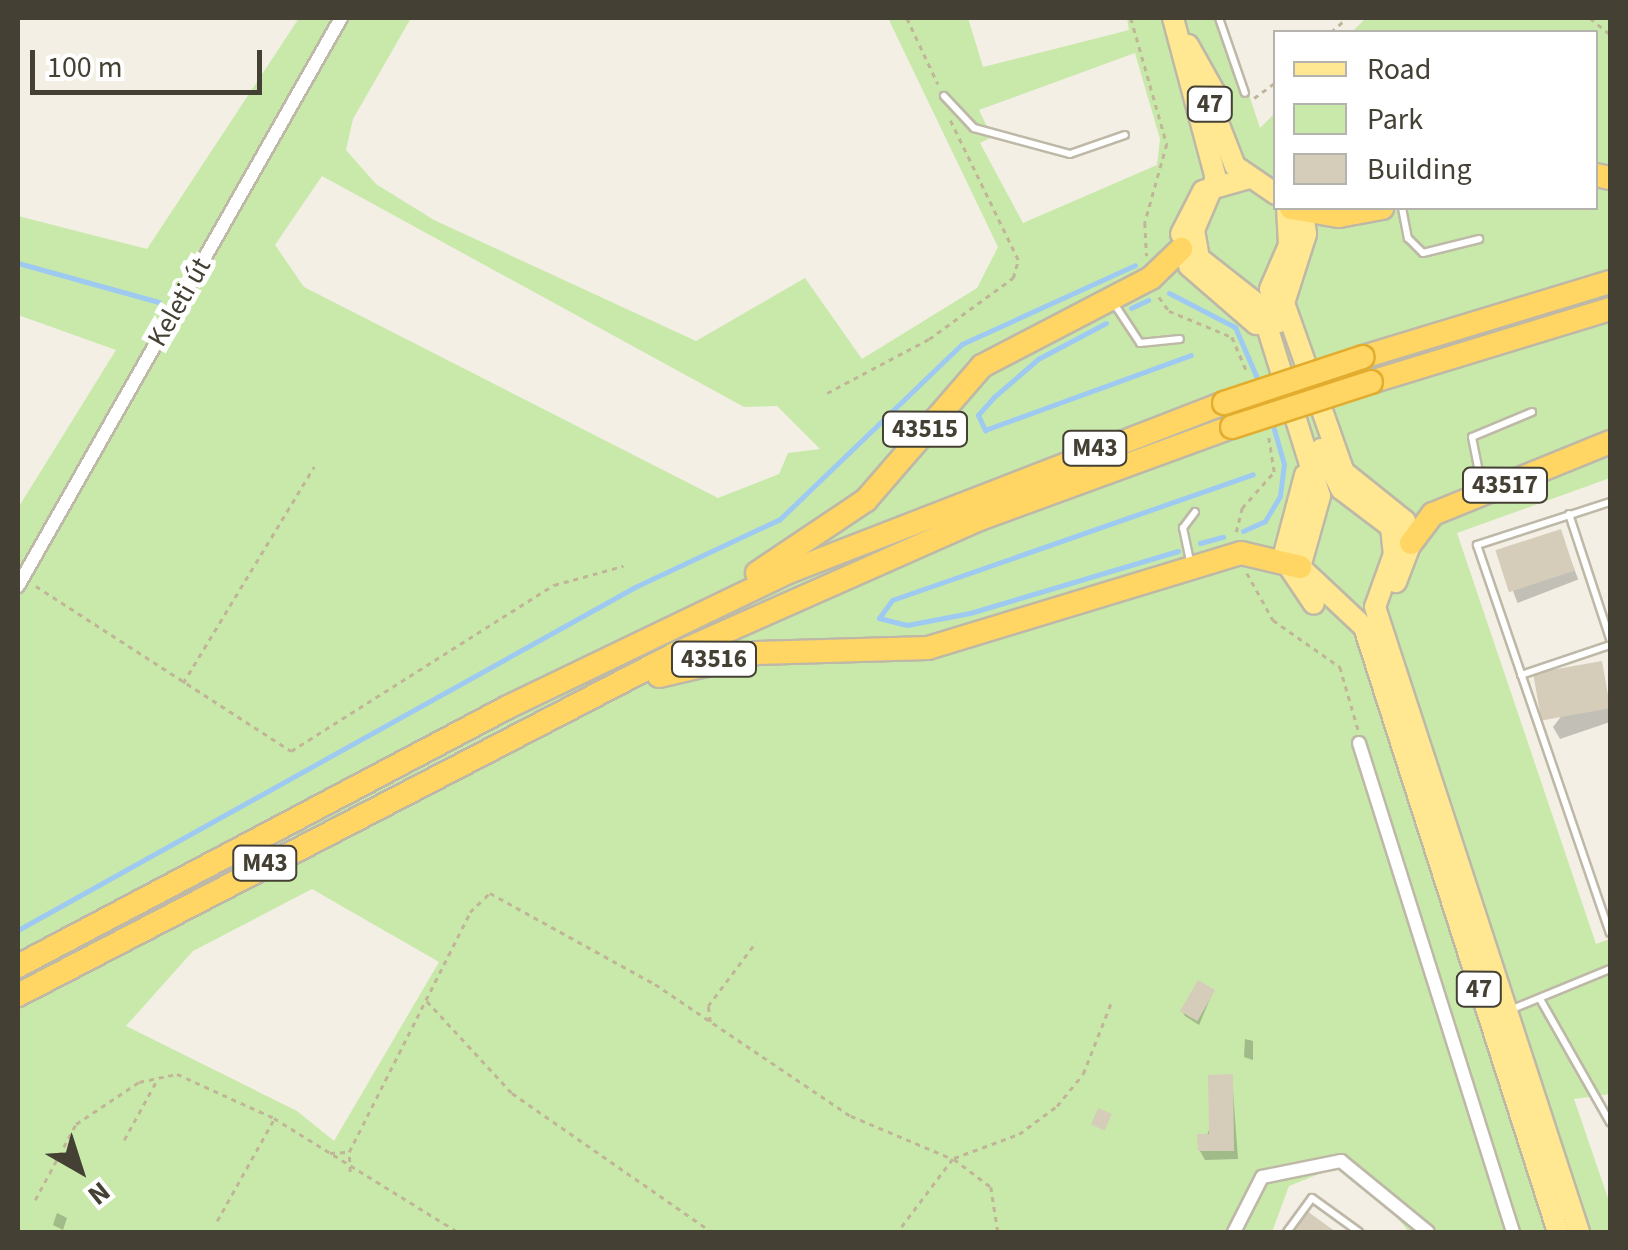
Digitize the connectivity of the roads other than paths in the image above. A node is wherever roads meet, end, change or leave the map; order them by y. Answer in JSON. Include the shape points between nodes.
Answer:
{"nodes":[{"id":1,"x":340,"y":18,"type":"edge"},
{"id":2,"x":1219,"y":18,"type":"edge"},
{"id":3,"x":1175,"y":22,"type":"edge"},
{"id":4,"x":1245,"y":93,"type":"road end"},
{"id":5,"x":944,"y":96,"type":"road end"},
{"id":6,"x":1125,"y":135,"type":"dead end"},
{"id":7,"x":1273,"y":177,"type":"edge"},
{"id":8,"x":1246,"y":178,"type":"junction"},
{"id":9,"x":1209,"y":188,"type":"junction"},
{"id":10,"x":1273,"y":192,"type":"edge"},
{"id":11,"x":1296,"y":210,"type":"edge"},
{"id":12,"x":1296,"y":210,"type":"edge"},
{"id":13,"x":1403,"y":210,"type":"edge"},
{"id":14,"x":1480,"y":240,"type":"dead end"},
{"id":15,"x":1181,"y":249,"type":"junction"},
{"id":16,"x":1610,"y":282,"type":"edge"},
{"id":17,"x":1110,"y":296,"type":"junction"},
{"id":18,"x":1610,"y":309,"type":"edge"},
{"id":19,"x":1180,"y":339,"type":"dead end"},
{"id":20,"x":1532,"y":412,"type":"dead end"},
{"id":21,"x":1610,"y":442,"type":"edge"},
{"id":22,"x":1484,"y":493,"type":"junction"},
{"id":23,"x":1610,"y":502,"type":"edge"},
{"id":24,"x":1195,"y":512,"type":"dead end"},
{"id":25,"x":1568,"y":514,"type":"junction"},
{"id":26,"x":1410,"y":543,"type":"junction"},
{"id":27,"x":1292,"y":562,"type":"junction"},
{"id":28,"x":1192,"y":567,"type":"junction"},
{"id":29,"x":20,"y":582,"type":"edge"},
{"id":30,"x":1381,"y":593,"type":"junction"},
{"id":31,"x":1339,"y":610,"type":"junction"},
{"id":32,"x":678,"y":624,"type":"junction"},
{"id":33,"x":1610,"y":642,"type":"edge"},
{"id":34,"x":1520,"y":675,"type":"junction"},
{"id":35,"x":512,"y":732,"type":"junction"},
{"id":36,"x":1358,"y":743,"type":"dead end"},
{"id":37,"x":1409,"y":743,"type":"junction"},
{"id":38,"x":1610,"y":933,"type":"edge"},
{"id":39,"x":18,"y":966,"type":"edge"},
{"id":40,"x":1610,"y":968,"type":"edge"},
{"id":41,"x":18,"y":995,"type":"edge"},
{"id":42,"x":1540,"y":999,"type":"junction"},
{"id":43,"x":1507,"y":1012,"type":"junction"},
{"id":44,"x":1610,"y":1122,"type":"edge"},
{"id":45,"x":1234,"y":1232,"type":"edge"},
{"id":46,"x":1287,"y":1232,"type":"edge"},
{"id":47,"x":1359,"y":1232,"type":"edge"},
{"id":48,"x":1428,"y":1232,"type":"edge"},
{"id":49,"x":1512,"y":1232,"type":"edge"},
{"id":50,"x":1558,"y":1232,"type":"edge"},
{"id":51,"x":1579,"y":1232,"type":"edge"}],
"edges":[{"from":1,"to":29,"type":"street","name":"Keleti út"},
{"from":2,"to":4,"type":"lane"},
{"from":3,"to":7,"type":"main road","number":"47","via":[[1241,153]]},
{"from":3,"to":8,"type":"main road","number":"47"},
{"from":3,"to":9,"type":"main road","number":"47"},
{"from":5,"to":6,"type":"lane","via":[[974,128],[1070,154]]},
{"from":8,"to":9,"type":"main road"},
{"from":8,"to":10,"type":"main road"},
{"from":9,"to":15,"type":"main road","via":[[1187,209]]},
{"from":9,"to":27,"type":"main road","via":[[1194,230],[1199,258],[1261,307],[1318,484]]},
{"from":11,"to":26,"type":"main road","via":[[1283,292],[1294,334],[1344,472],[1391,502]]},
{"from":12,"to":30,"type":"main road","via":[[1270,290],[1329,472],[1392,527],[1394,554]]},
{"from":13,"to":14,"type":"lane","via":[[1418,251]]},
{"from":15,"to":17,"type":"highway","number":"43515","via":[[1152,278]]},
{"from":15,"to":27,"type":"main road","via":[[1209,288],[1248,309],[1260,334],[1308,489]]},
{"from":16,"to":32,"type":"highway","number":"M43","bridge":true,"via":[[1224,403],[968,497]]},
{"from":17,"to":19,"type":"lane","via":[[1140,343]]},
{"from":17,"to":32,"type":"highway","number":"43515","via":[[982,366],[842,520]]},
{"from":18,"to":35,"type":"highway","number":"M43","bridge":true,"via":[[1232,427],[819,587]]},
{"from":20,"to":22,"type":"lane","via":[[1472,436]]},
{"from":21,"to":22,"type":"highway","number":"43517"},
{"from":22,"to":26,"type":"highway","number":"43517","via":[[1433,514]]},
{"from":23,"to":25,"type":"lane"},
{"from":24,"to":28,"type":"lane","via":[[1183,528]]},
{"from":25,"to":33,"type":"lane"},
{"from":25,"to":34,"type":"lane","via":[[1478,545]]},
{"from":26,"to":30,"type":"main road"},
{"from":27,"to":28,"type":"highway","number":"43516","via":[[1241,554]]},
{"from":27,"to":31,"type":"main road","number":"47","via":[[1300,592]]},
{"from":28,"to":35,"type":"highway","number":"43516","via":[[928,648],[696,664]]},
{"from":30,"to":31,"type":"main road"},
{"from":30,"to":37,"type":"main road","number":"47"},
{"from":31,"to":37,"type":"main road","number":"47"},
{"from":32,"to":39,"type":"highway","number":"M43"},
{"from":33,"to":34,"type":"lane"},
{"from":34,"to":38,"type":"lane"},
{"from":35,"to":41,"type":"highway","number":"M43"},
{"from":36,"to":49,"type":"street"},
{"from":37,"to":43,"type":"main road","number":"47"},
{"from":37,"to":50,"type":"main road","number":"47"},
{"from":40,"to":42,"type":"lane"},
{"from":42,"to":43,"type":"lane"},
{"from":42,"to":44,"type":"lane"},
{"from":43,"to":51,"type":"main road","number":"47"},
{"from":45,"to":48,"type":"street","via":[[1262,1177],[1341,1161]]},
{"from":46,"to":47,"type":"lane","via":[[1312,1198]]}]}
